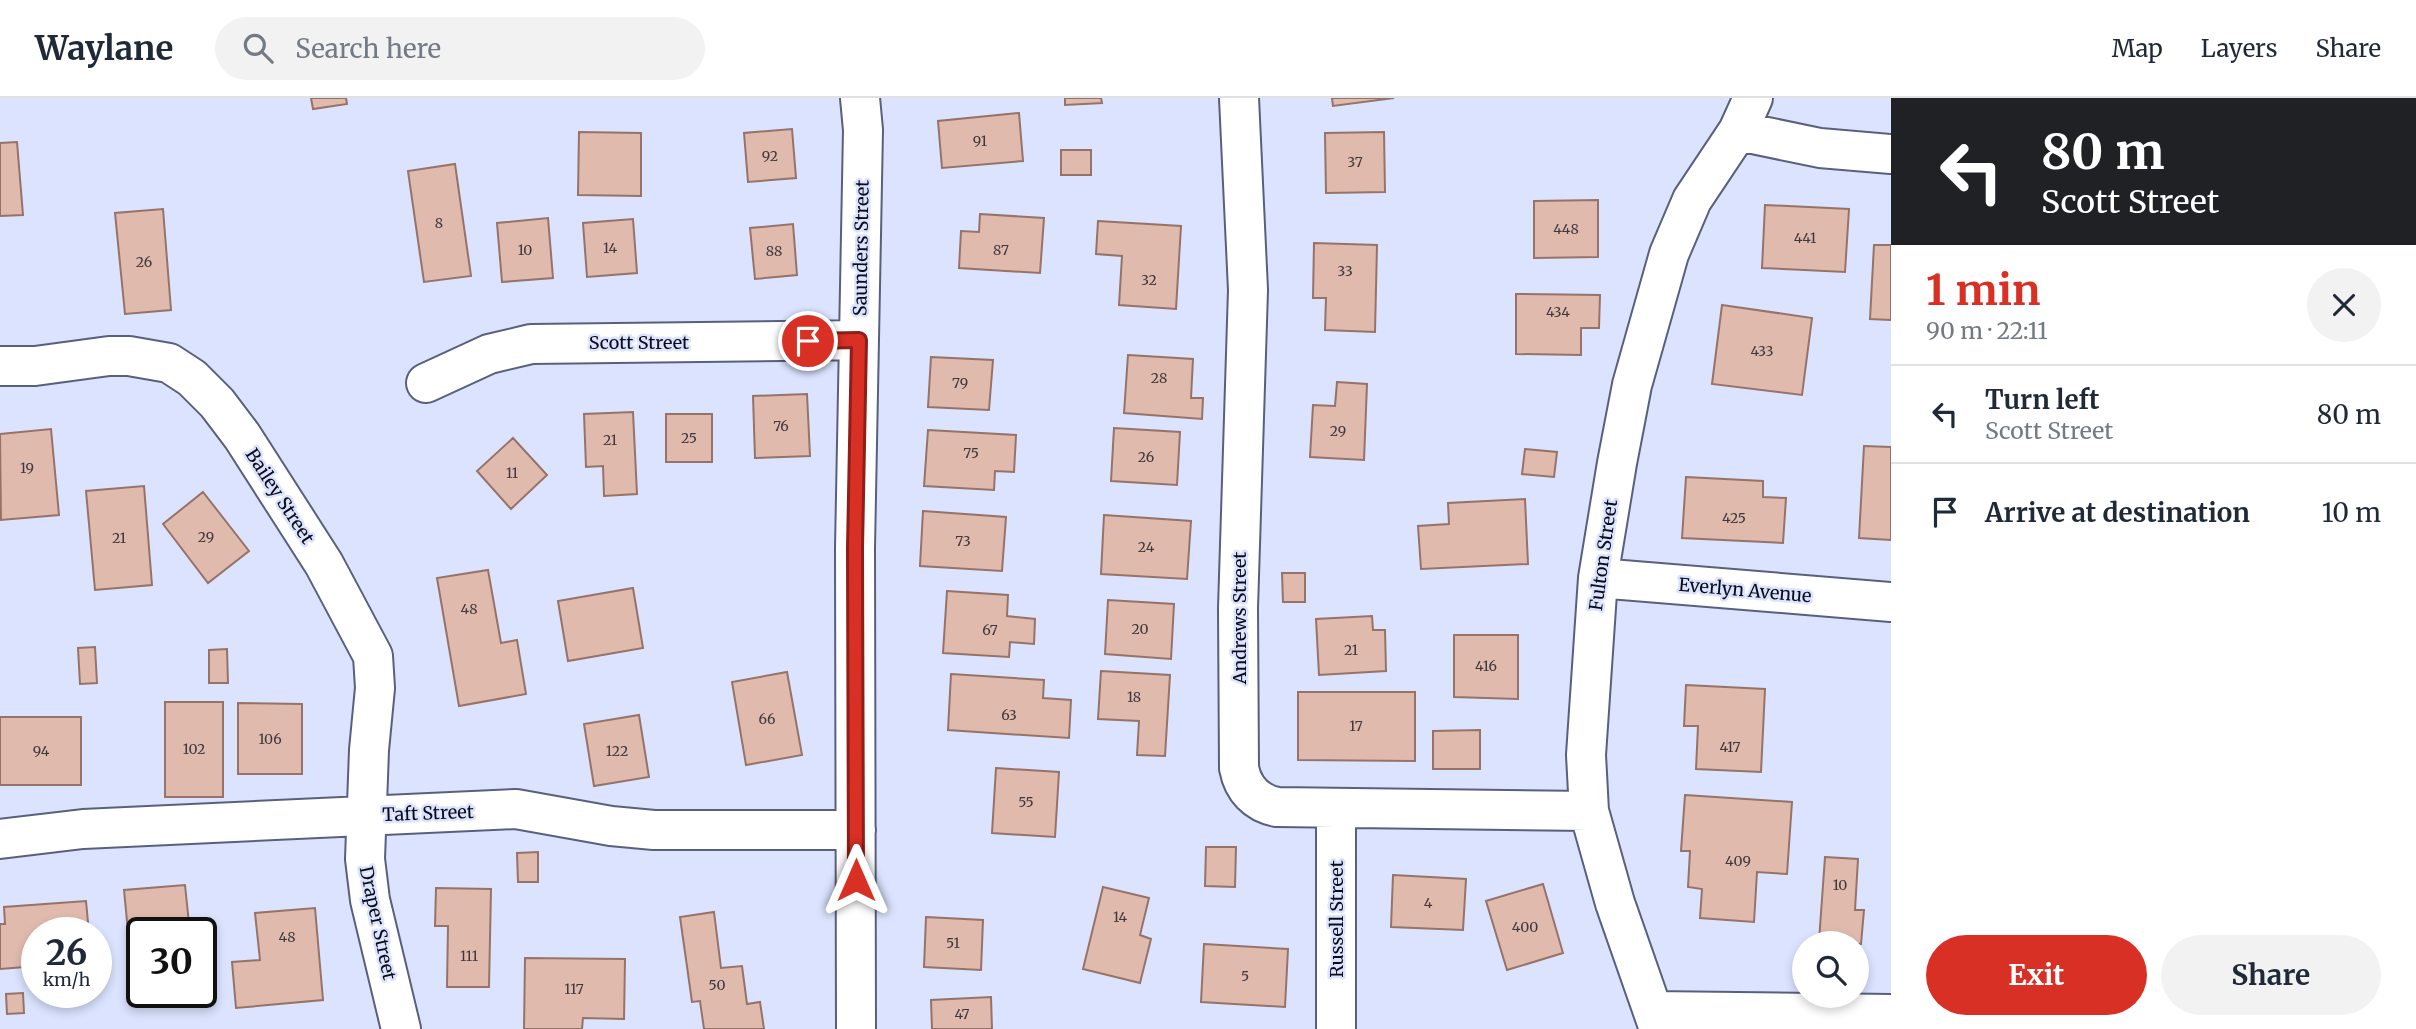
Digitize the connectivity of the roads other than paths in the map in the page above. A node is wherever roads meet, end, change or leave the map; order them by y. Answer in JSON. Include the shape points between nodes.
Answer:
{"nodes":[{"id":1,"x":860,"y":98,"type":"edge"},
{"id":2,"x":1239,"y":98,"type":"edge"},
{"id":3,"x":1745,"y":114,"type":"edge"},
{"id":4,"x":1891,"y":154,"type":"edge"},
{"id":5,"x":859,"y":340,"type":"junction"},
{"id":6,"x":0,"y":366,"type":"edge"},
{"id":7,"x":426,"y":383,"type":"dead end"},
{"id":8,"x":1598,"y":578,"type":"junction"},
{"id":9,"x":1891,"y":602,"type":"edge"},
{"id":10,"x":1336,"y":808,"type":"junction"},
{"id":11,"x":1589,"y":811,"type":"junction"},
{"id":12,"x":366,"y":816,"type":"junction"},
{"id":13,"x":856,"y":830,"type":"junction"},
{"id":14,"x":0,"y":839,"type":"edge"},
{"id":15,"x":1891,"y":1014,"type":"edge"},
{"id":16,"x":1656,"y":1020,"type":"edge"},
{"id":17,"x":401,"y":1029,"type":"edge"},
{"id":18,"x":856,"y":1029,"type":"edge"},
{"id":19,"x":1336,"y":1029,"type":"edge"}],
"edges":[{"from":1,"to":5,"type":"street","name":"Saunders Street"},
{"from":2,"to":10,"type":"street","name":"Andrews Street","via":[[1248,290],[1238,608],[1239,768],[1247,789],[1264,803],[1281,808]]},
{"from":3,"to":4,"type":"street","via":[[1820,148]]},
{"from":3,"to":8,"type":"street","name":"Fulton Street","via":[[1692,200],[1669,254],[1632,385]]},
{"from":5,"to":7,"type":"street","name":"Scott Street","via":[[531,344],[489,354]]},
{"from":5,"to":13,"type":"street","name":"Saunders Street"},
{"from":6,"to":12,"type":"street","name":"Bailey Street","via":[[109,356],[150,359],[170,363],[217,403],[324,564],[373,656]]},
{"from":8,"to":9,"type":"street","name":"Everlyn Avenue"},
{"from":8,"to":11,"type":"street","name":"Fulton Street","via":[[1586,755]]},
{"from":10,"to":11,"type":"street","name":"Andrews Street"},
{"from":10,"to":19,"type":"street","name":"Russell Street"},
{"from":11,"to":16,"type":"street","name":"Fulton Street"},
{"from":12,"to":13,"type":"street","name":"Taft Street","via":[[516,809],[654,830]]},
{"from":12,"to":14,"type":"street","name":"Taft Street","via":[[83,829]]},
{"from":12,"to":17,"type":"street","name":"Draper Street","via":[[370,900]]},
{"from":13,"to":18,"type":"street","name":"Saunders Street"},
{"from":15,"to":16,"type":"street"}]}
